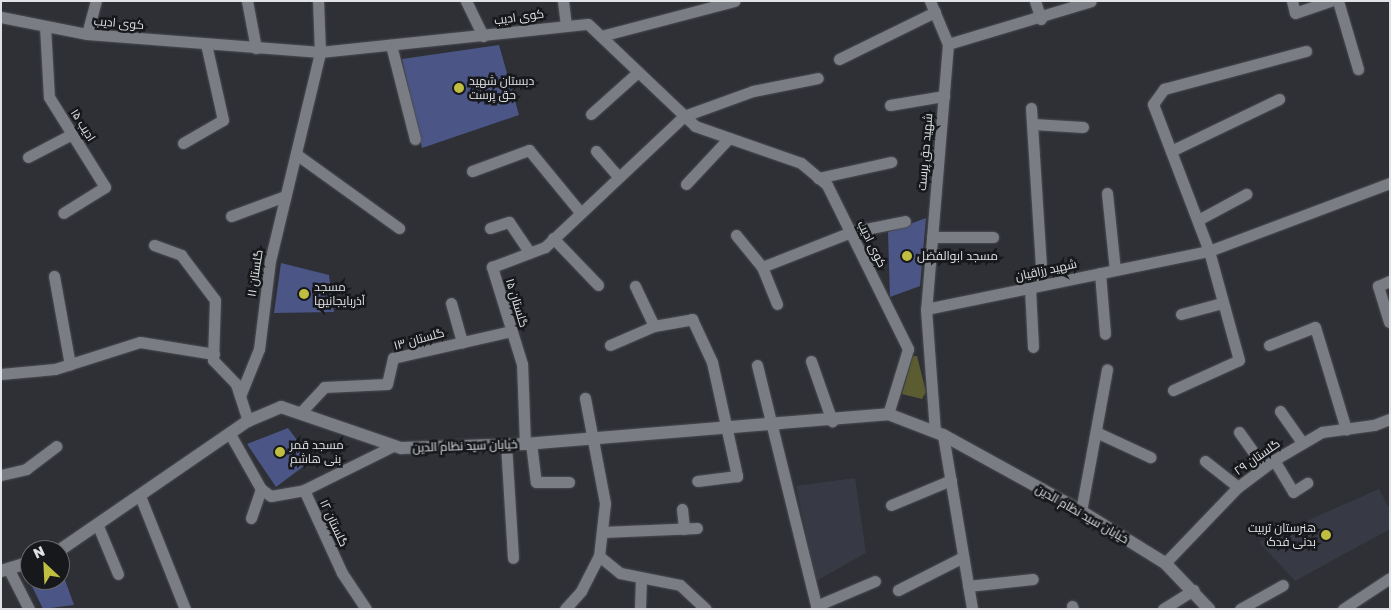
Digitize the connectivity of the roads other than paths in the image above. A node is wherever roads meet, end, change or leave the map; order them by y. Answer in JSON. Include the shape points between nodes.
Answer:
{"nodes":[{"id":1,"x":96,"y":1,"type":"edge"},
{"id":2,"x":247,"y":1,"type":"edge"},
{"id":3,"x":318,"y":1,"type":"edge"},
{"id":4,"x":466,"y":1,"type":"edge"},
{"id":5,"x":563,"y":1,"type":"edge"},
{"id":6,"x":734,"y":1,"type":"edge"},
{"id":7,"x":1035,"y":1,"type":"edge"},
{"id":8,"x":1091,"y":1,"type":"edge"},
{"id":9,"x":1292,"y":1,"type":"edge"},
{"id":10,"x":1330,"y":1,"type":"edge"},
{"id":11,"x":1338,"y":1,"type":"edge"},
{"id":12,"x":932,"y":7,"type":"edge"},
{"id":13,"x":1,"y":17,"type":"edge"},
{"id":14,"x":1041,"y":19,"type":"junction"},
{"id":15,"x":566,"y":25,"type":"junction"},
{"id":16,"x":45,"y":26,"type":"junction"},
{"id":17,"x":87,"y":34,"type":"junction"},
{"id":18,"x":483,"y":36,"type":"junction"},
{"id":19,"x":601,"y":36,"type":"junction"},
{"id":20,"x":206,"y":44,"type":"junction"},
{"id":21,"x":392,"y":44,"type":"junction"},
{"id":22,"x":948,"y":44,"type":"junction"},
{"id":23,"x":256,"y":48,"type":"junction"},
{"id":24,"x":1306,"y":51,"type":"dead end"},
{"id":25,"x":320,"y":52,"type":"junction"},
{"id":26,"x":839,"y":59,"type":"dead end"},
{"id":27,"x":1358,"y":69,"type":"dead end"},
{"id":28,"x":638,"y":72,"type":"junction"},
{"id":29,"x":818,"y":78,"type":"dead end"},
{"id":30,"x":944,"y":96,"type":"junction"},
{"id":31,"x":1280,"y":99,"type":"dead end"},
{"id":32,"x":890,"y":105,"type":"dead end"},
{"id":33,"x":1030,"y":108,"type":"dead end"},
{"id":34,"x":591,"y":114,"type":"dead end"},
{"id":35,"x":684,"y":116,"type":"junction"},
{"id":36,"x":1032,"y":124,"type":"junction"},
{"id":37,"x":1083,"y":127,"type":"dead end"},
{"id":38,"x":72,"y":134,"type":"junction"},
{"id":39,"x":729,"y":138,"type":"junction"},
{"id":40,"x":415,"y":139,"type":"dead end"},
{"id":41,"x":183,"y":144,"type":"dead end"},
{"id":42,"x":596,"y":151,"type":"dead end"},
{"id":43,"x":1171,"y":151,"type":"junction"},
{"id":44,"x":296,"y":154,"type":"junction"},
{"id":45,"x":28,"y":157,"type":"dead end"},
{"id":46,"x":891,"y":162,"type":"dead end"},
{"id":47,"x":472,"y":171,"type":"dead end"},
{"id":48,"x":617,"y":175,"type":"junction"},
{"id":49,"x":818,"y":178,"type":"junction"},
{"id":50,"x":1390,"y":183,"type":"edge"},
{"id":51,"x":686,"y":184,"type":"dead end"},
{"id":52,"x":1107,"y":193,"type":"dead end"},
{"id":53,"x":1246,"y":194,"type":"dead end"},
{"id":54,"x":285,"y":196,"type":"junction"},
{"id":55,"x":580,"y":212,"type":"junction"},
{"id":56,"x":63,"y":213,"type":"dead end"},
{"id":57,"x":230,"y":216,"type":"dead end"},
{"id":58,"x":1198,"y":220,"type":"junction"},
{"id":59,"x":905,"y":221,"type":"dead end"},
{"id":60,"x":399,"y":228,"type":"dead end"},
{"id":61,"x":490,"y":228,"type":"dead end"},
{"id":62,"x":851,"y":232,"type":"junction"},
{"id":63,"x":736,"y":235,"type":"dead end"},
{"id":64,"x":932,"y":237,"type":"junction"},
{"id":65,"x":554,"y":238,"type":"junction"},
{"id":66,"x":993,"y":238,"type":"dead end"},
{"id":67,"x":154,"y":245,"type":"dead end"},
{"id":68,"x":1210,"y":251,"type":"junction"},
{"id":69,"x":530,"y":253,"type":"junction"},
{"id":70,"x":762,"y":268,"type":"junction"},
{"id":71,"x":1115,"y":270,"type":"junction"},
{"id":72,"x":1100,"y":273,"type":"junction"},
{"id":73,"x":54,"y":276,"type":"dead end"},
{"id":74,"x":1390,"y":281,"type":"edge"},
{"id":75,"x":598,"y":285,"type":"dead end"},
{"id":76,"x":1042,"y":285,"type":"junction"},
{"id":77,"x":635,"y":286,"type":"dead end"},
{"id":78,"x":1030,"y":288,"type":"junction"},
{"id":79,"x":451,"y":302,"type":"dead end"},
{"id":80,"x":1222,"y":303,"type":"junction"},
{"id":81,"x":778,"y":304,"type":"dead end"},
{"id":82,"x":926,"y":309,"type":"junction"},
{"id":83,"x":1181,"y":314,"type":"dead end"},
{"id":84,"x":1389,"y":322,"type":"edge"},
{"id":85,"x":654,"y":326,"type":"junction"},
{"id":86,"x":512,"y":331,"type":"junction"},
{"id":87,"x":1105,"y":334,"type":"dead end"},
{"id":88,"x":462,"y":342,"type":"junction"},
{"id":89,"x":610,"y":344,"type":"dead end"},
{"id":90,"x":1269,"y":345,"type":"dead end"},
{"id":91,"x":930,"y":347,"type":"junction"},
{"id":92,"x":1033,"y":347,"type":"dead end"},
{"id":93,"x":908,"y":349,"type":"junction"},
{"id":94,"x":214,"y":354,"type":"junction"},
{"id":95,"x":811,"y":360,"type":"dead end"},
{"id":96,"x":757,"y":364,"type":"dead end"},
{"id":97,"x":70,"y":365,"type":"junction"},
{"id":98,"x":1107,"y":369,"type":"dead end"},
{"id":99,"x":1,"y":374,"type":"edge"},
{"id":100,"x":1174,"y":390,"type":"dead end"},
{"id":101,"x":240,"y":396,"type":"junction"},
{"id":102,"x":585,"y":398,"type":"dead end"},
{"id":103,"x":1280,"y":411,"type":"dead end"},
{"id":104,"x":301,"y":412,"type":"junction"},
{"id":105,"x":888,"y":414,"type":"junction"},
{"id":106,"x":1390,"y":419,"type":"edge"},
{"id":107,"x":248,"y":421,"type":"junction"},
{"id":108,"x":832,"y":421,"type":"junction"},
{"id":109,"x":770,"y":425,"type":"junction"},
{"id":110,"x":729,"y":428,"type":"junction"},
{"id":111,"x":1346,"y":429,"type":"junction"},
{"id":112,"x":1096,"y":432,"type":"junction"},
{"id":113,"x":1239,"y":432,"type":"dead end"},
{"id":114,"x":939,"y":433,"type":"junction"},
{"id":115,"x":230,"y":434,"type":"junction"},
{"id":116,"x":592,"y":439,"type":"junction"},
{"id":117,"x":506,"y":444,"type":"junction"},
{"id":118,"x":528,"y":444,"type":"junction"},
{"id":119,"x":1302,"y":444,"type":"junction"},
{"id":120,"x":56,"y":446,"type":"dead end"},
{"id":121,"x":393,"y":446,"type":"junction"},
{"id":122,"x":1150,"y":457,"type":"dead end"},
{"id":123,"x":1274,"y":460,"type":"junction"},
{"id":124,"x":1205,"y":461,"type":"dead end"},
{"id":125,"x":1264,"y":467,"type":"junction"},
{"id":126,"x":1,"y":475,"type":"edge"},
{"id":127,"x":950,"y":480,"type":"junction"},
{"id":128,"x":697,"y":481,"type":"dead end"},
{"id":129,"x":569,"y":482,"type":"dead end"},
{"id":130,"x":1307,"y":483,"type":"dead end"},
{"id":131,"x":1238,"y":487,"type":"junction"},
{"id":132,"x":261,"y":489,"type":"junction"},
{"id":133,"x":304,"y":490,"type":"junction"},
{"id":134,"x":140,"y":496,"type":"junction"},
{"id":135,"x":892,"y":505,"type":"dead end"},
{"id":136,"x":682,"y":509,"type":"dead end"},
{"id":137,"x":1081,"y":511,"type":"junction"},
{"id":138,"x":251,"y":518,"type":"dead end"},
{"id":139,"x":98,"y":526,"type":"junction"},
{"id":140,"x":697,"y":528,"type":"dead end"},
{"id":141,"x":684,"y":529,"type":"junction"},
{"id":142,"x":602,"y":532,"type":"junction"},
{"id":143,"x":70,"y":544,"type":"edge"},
{"id":144,"x":599,"y":556,"type":"junction"},
{"id":145,"x":964,"y":556,"type":"junction"},
{"id":146,"x":513,"y":558,"type":"dead end"},
{"id":147,"x":1165,"y":563,"type":"junction"},
{"id":148,"x":20,"y":565,"type":"edge"},
{"id":149,"x":5,"y":570,"type":"edge"},
{"id":150,"x":118,"y":574,"type":"dead end"},
{"id":151,"x":1390,"y":578,"type":"edge"},
{"id":152,"x":641,"y":579,"type":"junction"},
{"id":153,"x":1033,"y":579,"type":"dead end"},
{"id":154,"x":875,"y":581,"type":"dead end"},
{"id":155,"x":1283,"y":585,"type":"dead end"},
{"id":156,"x":968,"y":586,"type":"junction"},
{"id":157,"x":898,"y":590,"type":"dead end"},
{"id":158,"x":1193,"y":590,"type":"junction"},
{"id":159,"x":640,"y":607,"type":"dead end"},
{"id":160,"x":184,"y":608,"type":"edge"},
{"id":161,"x":817,"y":608,"type":"edge"},
{"id":162,"x":29,"y":609,"type":"edge"},
{"id":163,"x":365,"y":609,"type":"edge"},
{"id":164,"x":565,"y":609,"type":"edge"},
{"id":165,"x":706,"y":609,"type":"edge"},
{"id":166,"x":972,"y":609,"type":"edge"},
{"id":167,"x":1163,"y":609,"type":"edge"},
{"id":168,"x":1209,"y":609,"type":"edge"},
{"id":169,"x":1240,"y":609,"type":"edge"},
{"id":170,"x":1343,"y":609,"type":"edge"}],
"edges":[{"from":1,"to":17,"type":"street"},
{"from":2,"to":23,"type":"street"},
{"from":3,"to":25,"type":"street","name":"گلستان ۱۱"},
{"from":4,"to":18,"type":"street"},
{"from":5,"to":15,"type":"street"},
{"from":6,"to":19,"type":"street"},
{"from":7,"to":14,"type":"street"},
{"from":8,"to":14,"type":"street"},
{"from":9,"to":10,"type":"street","via":[[1295,12]]},
{"from":11,"to":27,"type":"street"},
{"from":12,"to":22,"type":"street","name":"شهید حق پرست"},
{"from":12,"to":26,"type":"street"},
{"from":13,"to":16,"type":"street","name":"کوی ادیب"},
{"from":14,"to":22,"type":"street"},
{"from":15,"to":18,"type":"street","name":"کوی ادیب"},
{"from":15,"to":19,"type":"street","name":"کوی ادیب","via":[[588,24]]},
{"from":16,"to":17,"type":"street","name":"کوی ادیب"},
{"from":16,"to":38,"type":"street","name":"ادیب ۱۵","via":[[49,98]]},
{"from":17,"to":20,"type":"street","name":"کوی ادیب"},
{"from":18,"to":21,"type":"street","name":"کوی ادیب"},
{"from":19,"to":28,"type":"street","name":"کوی ادیب"},
{"from":20,"to":23,"type":"street","name":"کوی ادیب"},
{"from":20,"to":41,"type":"street","via":[[223,120]]},
{"from":21,"to":25,"type":"street","name":"کوی ادیب"},
{"from":21,"to":40,"type":"street"},
{"from":22,"to":30,"type":"street","name":"شهید حق پرست"},
{"from":23,"to":25,"type":"street","name":"کوی ادیب"},
{"from":24,"to":43,"type":"street","via":[[1164,89],[1153,104]]},
{"from":25,"to":44,"type":"street","name":"گلستان ۱۱"},
{"from":28,"to":34,"type":"street"},
{"from":28,"to":35,"type":"street","name":"کوی ادیب"},
{"from":29,"to":35,"type":"street","via":[[753,91]]},
{"from":30,"to":32,"type":"street"},
{"from":30,"to":64,"type":"street","name":"شهید حق پرست"},
{"from":31,"to":43,"type":"street"},
{"from":33,"to":36,"type":"street"},
{"from":35,"to":39,"type":"street","name":"کوی ادیب","via":[[695,126]]},
{"from":35,"to":48,"type":"street","name":"گلستان ۱۵"},
{"from":36,"to":37,"type":"street"},
{"from":36,"to":76,"type":"street"},
{"from":38,"to":45,"type":"street"},
{"from":38,"to":56,"type":"street","name":"ادیب ۱۵","via":[[105,187]]},
{"from":39,"to":49,"type":"street","name":"کوی ادیب","via":[[801,163]]},
{"from":39,"to":51,"type":"street"},
{"from":42,"to":48,"type":"street"},
{"from":43,"to":58,"type":"street"},
{"from":44,"to":54,"type":"street","name":"گلستان ۱۱"},
{"from":44,"to":60,"type":"street"},
{"from":46,"to":49,"type":"street"},
{"from":47,"to":55,"type":"street","via":[[529,150]]},
{"from":48,"to":55,"type":"street","name":"گلستان ۱۵"},
{"from":49,"to":62,"type":"street","name":"کوی ادیب","via":[[827,185]]},
{"from":50,"to":68,"type":"street","name":"شهید رزاقیان"},
{"from":52,"to":71,"type":"street"},
{"from":53,"to":58,"type":"street"},
{"from":54,"to":57,"type":"street"},
{"from":54,"to":101,"type":"street","name":"گلستان ۱۱","via":[[270,261],[259,349]]},
{"from":55,"to":65,"type":"street","name":"گلستان ۱۵"},
{"from":58,"to":68,"type":"street"},
{"from":59,"to":62,"type":"street"},
{"from":61,"to":69,"type":"street","via":[[509,222]]},
{"from":62,"to":70,"type":"street"},
{"from":62,"to":93,"type":"street","name":"کوی ادیب"},
{"from":63,"to":70,"type":"street"},
{"from":64,"to":66,"type":"street"},
{"from":64,"to":82,"type":"street","name":"شهید حق پرست"},
{"from":65,"to":69,"type":"street","name":"گلستان ۱۵"},
{"from":65,"to":75,"type":"street"},
{"from":67,"to":94,"type":"street","via":[[181,256],[215,300]]},
{"from":68,"to":71,"type":"street","name":"شهید رزاقیان"},
{"from":68,"to":80,"type":"street"},
{"from":69,"to":86,"type":"street","name":"گلستان ۱۵","via":[[492,267]]},
{"from":70,"to":81,"type":"street"},
{"from":71,"to":72,"type":"street","name":"شهید رزاقیان"},
{"from":72,"to":76,"type":"street","name":"شهید رزاقیان"},
{"from":72,"to":87,"type":"street"},
{"from":73,"to":97,"type":"street"},
{"from":74,"to":84,"type":"street","via":[[1378,286]]},
{"from":76,"to":78,"type":"street","name":"شهید رزاقیان"},
{"from":77,"to":85,"type":"street"},
{"from":78,"to":82,"type":"street","name":"شهید رزاقیان"},
{"from":78,"to":92,"type":"street"},
{"from":79,"to":88,"type":"street"},
{"from":80,"to":83,"type":"street"},
{"from":80,"to":100,"type":"street","via":[[1239,360]]},
{"from":82,"to":91,"type":"street"},
{"from":85,"to":89,"type":"street"},
{"from":85,"to":110,"type":"street","via":[[692,319],[712,362]]},
{"from":86,"to":88,"type":"street","name":"گلستان ۱۳"},
{"from":86,"to":118,"type":"street","name":"گلستان ۱۵","via":[[522,364]]},
{"from":88,"to":104,"type":"street","name":"گلستان ۱۳","via":[[393,358],[387,384],[324,387]]},
{"from":90,"to":111,"type":"street","via":[[1315,327]]},
{"from":91,"to":93,"type":"street"},
{"from":91,"to":114,"type":"street"},
{"from":93,"to":105,"type":"street"},
{"from":94,"to":97,"type":"street","via":[[140,342]]},
{"from":94,"to":101,"type":"street","via":[[214,360],[236,384]]},
{"from":95,"to":108,"type":"street"},
{"from":96,"to":109,"type":"street"},
{"from":97,"to":99,"type":"street"},
{"from":98,"to":112,"type":"street"},
{"from":101,"to":107,"type":"street"},
{"from":102,"to":116,"type":"street"},
{"from":103,"to":119,"type":"street"},
{"from":104,"to":107,"type":"main road","name":"خیابان سید نظام الدین","via":[[281,407]]},
{"from":104,"to":121,"type":"main road","name":"خیابان سید نظام الدین","via":[[352,434]]},
{"from":105,"to":108,"type":"main road","name":"خیابان سید نظام الدین"},
{"from":105,"to":114,"type":"main road","name":"خیابان سید نظام الدین"},
{"from":106,"to":111,"type":"street","name":"گلستان ۲۹"},
{"from":107,"to":115,"type":"main road","name":"خیابان سید نظام الدین"},
{"from":108,"to":109,"type":"main road","name":"خیابان سید نظام الدین"},
{"from":109,"to":110,"type":"main road","name":"خیابان سید نظام الدین"},
{"from":109,"to":161,"type":"street"},
{"from":110,"to":116,"type":"main road","name":"خیابان سید نظام الدین"},
{"from":110,"to":128,"type":"street","via":[[737,476]]},
{"from":111,"to":119,"type":"street","name":"گلستان ۲۹","via":[[1322,432]]},
{"from":112,"to":122,"type":"street"},
{"from":112,"to":137,"type":"street"},
{"from":113,"to":125,"type":"street"},
{"from":114,"to":127,"type":"street"},
{"from":114,"to":137,"type":"main road","name":"خیابان سید نظام الدین"},
{"from":115,"to":132,"type":"street"},
{"from":115,"to":134,"type":"main road","name":"خیابان سید نظام الدین"},
{"from":116,"to":118,"type":"main road","name":"خیابان سید نظام الدین"},
{"from":116,"to":142,"type":"street","via":[[605,503]]},
{"from":117,"to":118,"type":"main road","name":"خیابان سید نظام الدین"},
{"from":117,"to":121,"type":"main road","name":"خیابان سید نظام الدین"},
{"from":117,"to":146,"type":"street"},
{"from":118,"to":129,"type":"street","name":"گلستان ۱۵","via":[[536,482]]},
{"from":119,"to":123,"type":"street","name":"گلستان ۲۹"},
{"from":120,"to":126,"type":"street","via":[[26,469]]},
{"from":121,"to":133,"type":"street"},
{"from":123,"to":125,"type":"street","name":"گلستان ۲۹"},
{"from":123,"to":130,"type":"street","via":[[1293,492]]},
{"from":124,"to":131,"type":"street"},
{"from":125,"to":131,"type":"street","name":"گلستان ۲۹"},
{"from":127,"to":135,"type":"street"},
{"from":127,"to":145,"type":"street"},
{"from":131,"to":147,"type":"street","name":"گلستان ۲۹"},
{"from":132,"to":133,"type":"street","name":"گلستان ۱۲","via":[[270,496]]},
{"from":132,"to":138,"type":"street"},
{"from":133,"to":163,"type":"street","name":"گلستان ۱۲","via":[[342,573]]},
{"from":134,"to":139,"type":"main road","name":"خیابان سید نظام الدین"},
{"from":134,"to":160,"type":"street"},
{"from":136,"to":141,"type":"street"},
{"from":137,"to":147,"type":"main road","name":"خیابان سید نظام الدین"},
{"from":139,"to":143,"type":"main road","name":"خیابان سید نظام الدین"},
{"from":139,"to":150,"type":"street"},
{"from":140,"to":141,"type":"street"},
{"from":141,"to":142,"type":"street"},
{"from":142,"to":144,"type":"street"},
{"from":144,"to":152,"type":"street","via":[[620,573]]},
{"from":144,"to":164,"type":"street","via":[[581,591]]},
{"from":145,"to":156,"type":"street"},
{"from":145,"to":157,"type":"street"},
{"from":147,"to":158,"type":"main road","name":"خیابان سید نظام الدین"},
{"from":148,"to":149,"type":"main road"},
{"from":149,"to":162,"type":"street"},
{"from":151,"to":170,"type":"street"},
{"from":152,"to":159,"type":"street"},
{"from":152,"to":165,"type":"street","via":[[680,585]]},
{"from":153,"to":156,"type":"street"},
{"from":154,"to":161,"type":"street"},
{"from":155,"to":169,"type":"street"},
{"from":156,"to":166,"type":"street"},
{"from":158,"to":167,"type":"street"},
{"from":158,"to":168,"type":"main road","name":"خیابان سید نظام الدین"}]}
